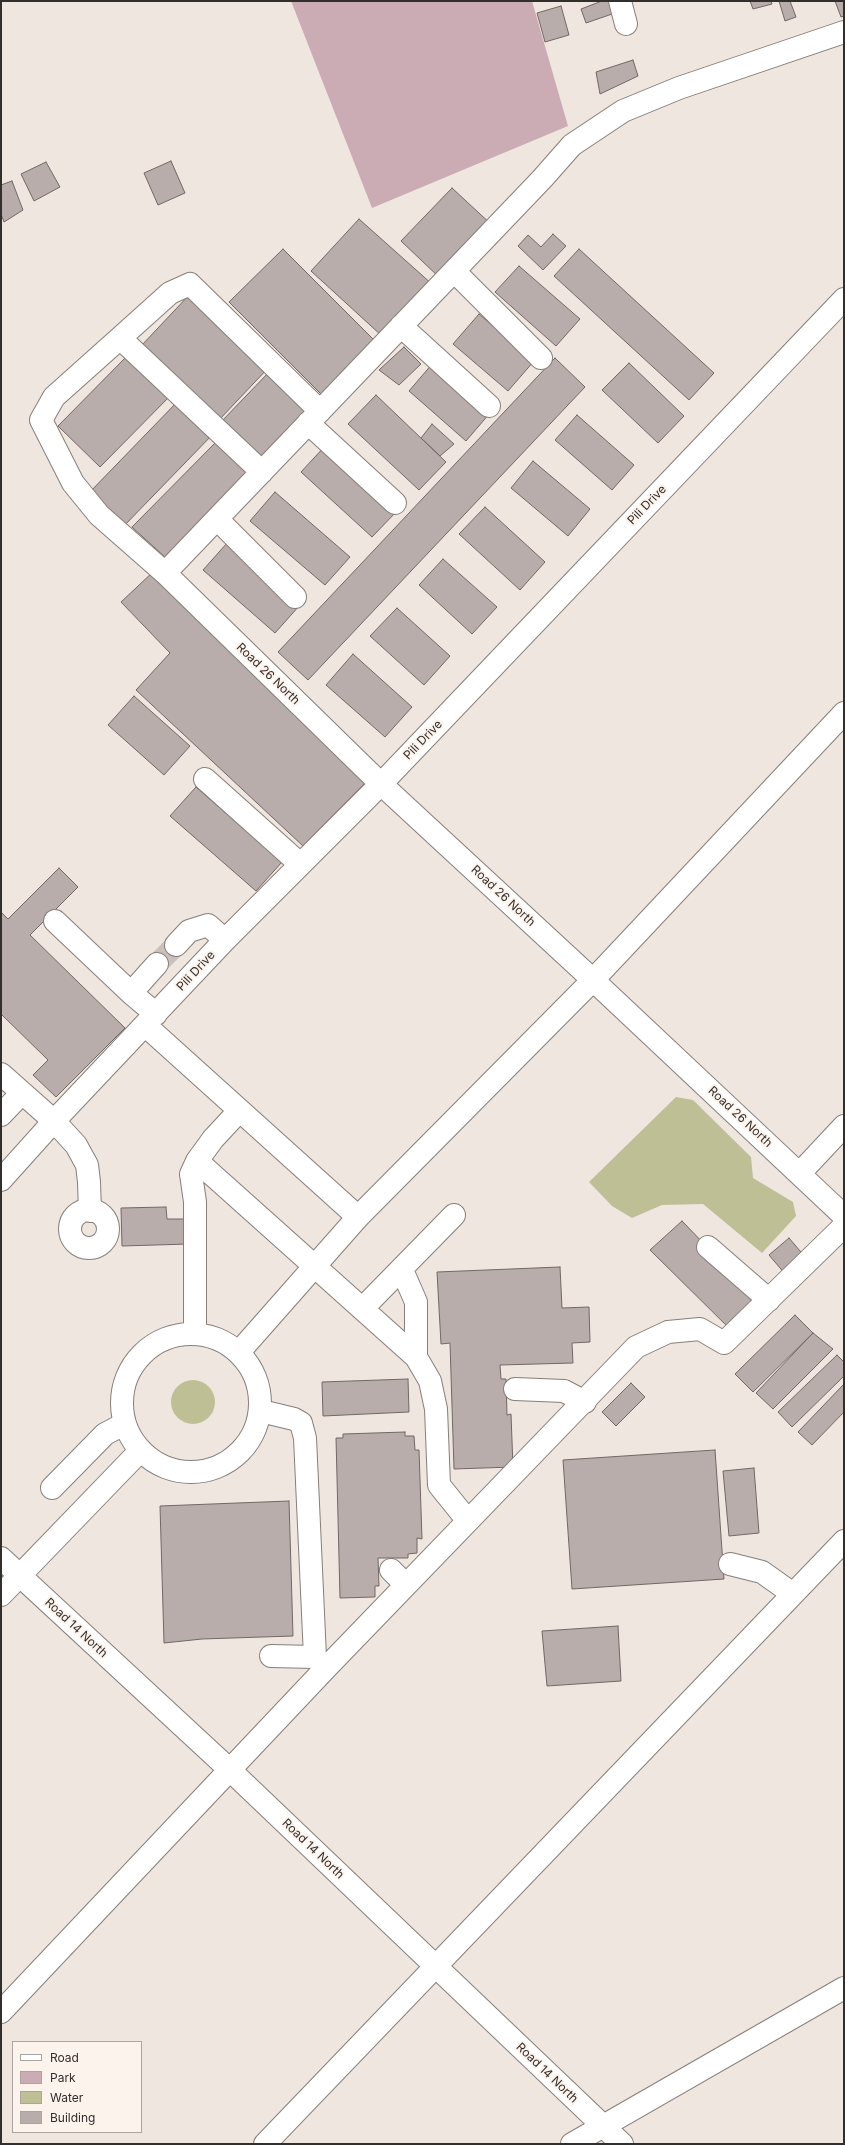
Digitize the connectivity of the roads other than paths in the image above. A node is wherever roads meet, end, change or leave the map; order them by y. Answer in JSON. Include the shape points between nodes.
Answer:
{"nodes":[{"id":1,"x":620,"y":1,"type":"edge"},
{"id":2,"x":626,"y":24,"type":"dead end"},
{"id":3,"x":844,"y":32,"type":"edge"},
{"id":4,"x":454,"y":271,"type":"junction"},
{"id":5,"x":844,"y":299,"type":"edge"},
{"id":6,"x":401,"y":326,"type":"junction"},
{"id":7,"x":120,"y":338,"type":"junction"},
{"id":8,"x":541,"y":358,"type":"dead end"},
{"id":9,"x":489,"y":406,"type":"dead end"},
{"id":10,"x":314,"y":417,"type":"junction"},
{"id":11,"x":262,"y":472,"type":"junction"},
{"id":12,"x":395,"y":503,"type":"dead end"},
{"id":13,"x":217,"y":519,"type":"junction"},
{"id":14,"x":165,"y":573,"type":"junction"},
{"id":15,"x":295,"y":597,"type":"dead end"},
{"id":16,"x":844,"y":713,"type":"edge"},
{"id":17,"x":205,"y":779,"type":"dead end"},
{"id":18,"x":381,"y":784,"type":"junction"},
{"id":19,"x":300,"y":864,"type":"junction"},
{"id":20,"x":55,"y":921,"type":"dead end"},
{"id":21,"x":225,"y":940,"type":"junction"},
{"id":22,"x":176,"y":945,"type":"tunnel mouth"},
{"id":23,"x":157,"y":964,"type":"tunnel mouth"},
{"id":24,"x":593,"y":980,"type":"junction"},
{"id":25,"x":131,"y":993,"type":"junction"},
{"id":26,"x":150,"y":1019,"type":"junction"},
{"id":27,"x":1,"y":1074,"type":"edge"},
{"id":28,"x":21,"y":1094,"type":"junction"},
{"id":29,"x":239,"y":1111,"type":"junction"},
{"id":30,"x":1,"y":1115,"type":"edge"},
{"id":31,"x":54,"y":1121,"type":"junction"},
{"id":32,"x":844,"y":1126,"type":"edge"},
{"id":33,"x":196,"y":1161,"type":"junction"},
{"id":34,"x":800,"y":1173,"type":"junction"},
{"id":35,"x":1,"y":1180,"type":"edge"},
{"id":36,"x":90,"y":1210,"type":"dead end"},
{"id":37,"x":454,"y":1215,"type":"dead end"},
{"id":38,"x":844,"y":1216,"type":"edge"},
{"id":39,"x":358,"y":1217,"type":"junction"},
{"id":40,"x":844,"y":1226,"type":"edge"},
{"id":41,"x":708,"y":1247,"type":"dead end"},
{"id":42,"x":316,"y":1265,"type":"junction"},
{"id":43,"x":402,"y":1270,"type":"junction"},
{"id":44,"x":769,"y":1300,"type":"junction"},
{"id":45,"x":362,"y":1309,"type":"junction"},
{"id":46,"x":195,"y":1334,"type":"junction"},
{"id":47,"x":239,"y":1352,"type":"junction"},
{"id":48,"x":416,"y":1357,"type":"junction"},
{"id":49,"x":515,"y":1389,"type":"dead end"},
{"id":50,"x":585,"y":1402,"type":"junction"},
{"id":51,"x":261,"y":1411,"type":"junction"},
{"id":52,"x":124,"y":1424,"type":"junction"},
{"id":53,"x":140,"y":1451,"type":"junction"},
{"id":54,"x":52,"y":1488,"type":"dead end"},
{"id":55,"x":468,"y":1521,"type":"junction"},
{"id":56,"x":844,"y":1541,"type":"edge"},
{"id":57,"x":1,"y":1558,"type":"edge"},
{"id":58,"x":730,"y":1564,"type":"dead end"},
{"id":59,"x":391,"y":1570,"type":"dead end"},
{"id":60,"x":19,"y":1576,"type":"junction"},
{"id":61,"x":406,"y":1585,"type":"junction"},
{"id":62,"x":793,"y":1594,"type":"junction"},
{"id":63,"x":1,"y":1595,"type":"edge"},
{"id":64,"x":271,"y":1656,"type":"dead end"},
{"id":65,"x":320,"y":1663,"type":"junction"},
{"id":66,"x":230,"y":1770,"type":"junction"},
{"id":67,"x":435,"y":1966,"type":"junction"},
{"id":68,"x":844,"y":1988,"type":"edge"},
{"id":69,"x":1,"y":2012,"type":"edge"},
{"id":70,"x":603,"y":2126,"type":"junction"},
{"id":71,"x":265,"y":2144,"type":"edge"},
{"id":72,"x":572,"y":2144,"type":"edge"},
{"id":73,"x":622,"y":2144,"type":"edge"}],
"edges":[{"from":1,"to":2,"type":"street"},
{"from":3,"to":4,"type":"street","via":[[679,88],[623,111],[572,145]]},
{"from":4,"to":6,"type":"street"},
{"from":4,"to":8,"type":"street"},
{"from":5,"to":18,"type":"street","name":"Pili Drive"},
{"from":6,"to":9,"type":"street"},
{"from":6,"to":10,"type":"street"},
{"from":7,"to":10,"type":"street","via":[[170,293],[190,284]]},
{"from":7,"to":11,"type":"street"},
{"from":7,"to":14,"type":"street","name":"Road 26 North","via":[[54,398],[41,420],[73,483],[99,515]]},
{"from":10,"to":11,"type":"street"},
{"from":10,"to":12,"type":"street"},
{"from":11,"to":13,"type":"street"},
{"from":13,"to":14,"type":"street"},
{"from":13,"to":15,"type":"street"},
{"from":14,"to":18,"type":"street","name":"Road 26 North"},
{"from":16,"to":24,"type":"street"},
{"from":17,"to":19,"type":"street"},
{"from":18,"to":19,"type":"street","name":"Pili Drive"},
{"from":18,"to":24,"type":"street","name":"Road 26 North"},
{"from":19,"to":21,"type":"street","name":"Pili Drive"},
{"from":20,"to":25,"type":"street"},
{"from":21,"to":22,"type":"street","via":[[208,925],[189,931]]},
{"from":21,"to":26,"type":"street","name":"Pili Drive"},
{"from":23,"to":25,"type":"street"},
{"from":24,"to":34,"type":"street","name":"Road 26 North"},
{"from":24,"to":39,"type":"street"},
{"from":25,"to":26,"type":"street"},
{"from":26,"to":29,"type":"street"},
{"from":26,"to":31,"type":"street","name":"Pili Drive"},
{"from":27,"to":28,"type":"street"},
{"from":28,"to":30,"type":"street"},
{"from":28,"to":31,"type":"street"},
{"from":29,"to":33,"type":"street"},
{"from":29,"to":39,"type":"street"},
{"from":31,"to":35,"type":"street","name":"Pili Drive"},
{"from":31,"to":36,"type":"street","via":[[76,1145],[87,1165]]},
{"from":32,"to":34,"type":"street"},
{"from":33,"to":42,"type":"street"},
{"from":33,"to":46,"type":"street","via":[[191,1174],[195,1202]]},
{"from":34,"to":38,"type":"street","name":"Road 26 North"},
{"from":37,"to":43,"type":"street"},
{"from":39,"to":42,"type":"street"},
{"from":40,"to":44,"type":"street"},
{"from":41,"to":44,"type":"street"},
{"from":42,"to":45,"type":"street"},
{"from":42,"to":47,"type":"street"},
{"from":43,"to":45,"type":"street"},
{"from":43,"to":48,"type":"street","via":[[416,1302]]},
{"from":44,"to":50,"type":"street","via":[[724,1343],[700,1329],[668,1332],[636,1347]]},
{"from":45,"to":48,"type":"street"},
{"from":46,"to":47,"type":"street","via":[[211,1336],[226,1342]]},
{"from":46,"to":52,"type":"street","via":[[172,1336],[152,1345],[136,1360],[125,1380],[121,1402]]},
{"from":47,"to":51,"type":"street","via":[[252,1369],[260,1389]]},
{"from":48,"to":55,"type":"street","via":[[430,1381],[436,1409],[438,1485]]},
{"from":49,"to":50,"type":"street","via":[[564,1391]]},
{"from":50,"to":55,"type":"street"},
{"from":51,"to":53,"type":"street","via":[[255,1433],[242,1452],[224,1465],[202,1472],[180,1472],[158,1465]]},
{"from":51,"to":65,"type":"street","via":[[301,1423],[305,1438]]},
{"from":52,"to":53,"type":"street"},
{"from":52,"to":54,"type":"street","via":[[105,1434]]},
{"from":53,"to":60,"type":"street"},
{"from":55,"to":61,"type":"street"},
{"from":56,"to":62,"type":"street"},
{"from":57,"to":60,"type":"street","name":"Road 14 North"},
{"from":58,"to":62,"type":"street","via":[[762,1572]]},
{"from":59,"to":61,"type":"street"},
{"from":60,"to":63,"type":"street"},
{"from":60,"to":66,"type":"street","name":"Road 14 North"},
{"from":61,"to":65,"type":"street"},
{"from":62,"to":67,"type":"street"},
{"from":64,"to":65,"type":"street"},
{"from":65,"to":66,"type":"street"},
{"from":66,"to":67,"type":"street","name":"Road 14 North"},
{"from":66,"to":69,"type":"street"},
{"from":67,"to":70,"type":"street","name":"Road 14 North"},
{"from":67,"to":71,"type":"street"},
{"from":68,"to":70,"type":"street"},
{"from":70,"to":72,"type":"street"},
{"from":70,"to":73,"type":"street","name":"Road 14 North"}]}
